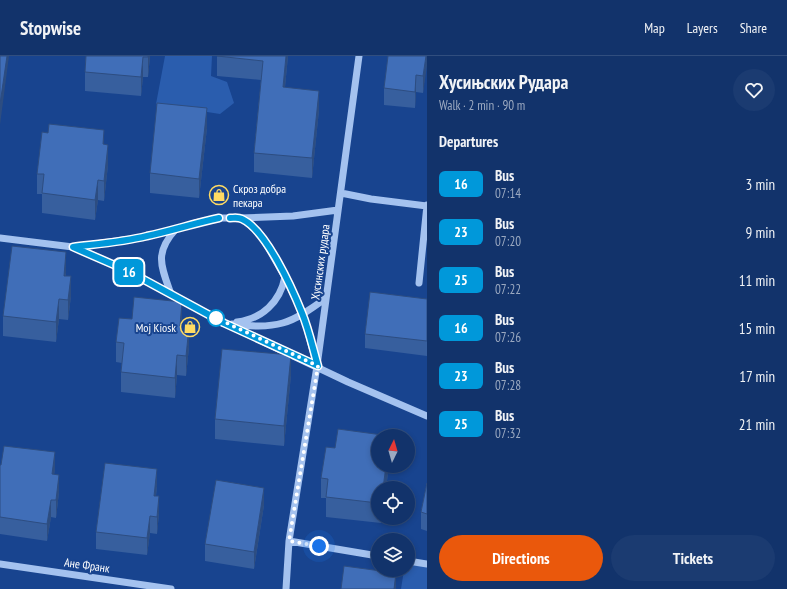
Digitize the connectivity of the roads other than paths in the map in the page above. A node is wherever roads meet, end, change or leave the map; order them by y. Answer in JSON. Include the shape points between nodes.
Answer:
{"nodes":[{"id":1,"x":359,"y":56,"type":"edge"},
{"id":2,"x":341,"y":194,"type":"junction"},
{"id":3,"x":427,"y":205,"type":"edge"},
{"id":4,"x":338,"y":210,"type":"junction"},
{"id":5,"x":240,"y":218,"type":"junction"},
{"id":6,"x":176,"y":229,"type":"junction"},
{"id":7,"x":0,"y":238,"type":"edge"},
{"id":8,"x":73,"y":247,"type":"junction"},
{"id":9,"x":285,"y":277,"type":"junction"},
{"id":10,"x":419,"y":283,"type":"dead end"},
{"id":11,"x":171,"y":294,"type":"junction"},
{"id":12,"x":326,"y":298,"type":"junction"},
{"id":13,"x":303,"y":314,"type":"junction"},
{"id":14,"x":224,"y":323,"type":"junction"},
{"id":15,"x":318,"y":366,"type":"junction"},
{"id":16,"x":427,"y":416,"type":"edge"},
{"id":17,"x":289,"y":541,"type":"junction"},
{"id":18,"x":371,"y":555,"type":"edge"},
{"id":19,"x":415,"y":562,"type":"edge"},
{"id":20,"x":0,"y":564,"type":"edge"},
{"id":21,"x":427,"y":564,"type":"edge"},
{"id":22,"x":171,"y":589,"type":"edge"},
{"id":23,"x":286,"y":589,"type":"edge"}],
"edges":[{"from":1,"to":2,"type":"street","name":"Хусинских рудара"},
{"from":2,"to":3,"type":"street"},
{"from":2,"to":4,"type":"street","name":"Хусинских рудара"},
{"from":3,"to":10,"type":"street"},
{"from":4,"to":5,"type":"street","via":[[293,216]]},
{"from":4,"to":12,"type":"street","name":"Хусинских рудара"},
{"from":5,"to":6,"type":"street","via":[[195,222]]},
{"from":5,"to":9,"type":"street","via":[[261,235]]},
{"from":6,"to":8,"type":"street","via":[[145,237]]},
{"from":6,"to":11,"type":"street","via":[[167,239],[161,254]]},
{"from":7,"to":8,"type":"street"},
{"from":8,"to":11,"type":"street","via":[[128,271]]},
{"from":9,"to":13,"type":"street"},
{"from":9,"to":14,"type":"street","via":[[276,301],[264,313],[249,320]]},
{"from":11,"to":14,"type":"street"},
{"from":12,"to":13,"type":"street"},
{"from":12,"to":15,"type":"street","name":"Хусинских рудара"},
{"from":13,"to":14,"type":"street","via":[[285,323],[269,326]]},
{"from":13,"to":15,"type":"street"},
{"from":14,"to":15,"type":"street"},
{"from":15,"to":16,"type":"street","via":[[348,382]]},
{"from":15,"to":17,"type":"street","name":"Хусинских рудара"},
{"from":17,"to":18,"type":"street"},
{"from":17,"to":23,"type":"street","name":"Хусинских рудара"},
{"from":19,"to":21,"type":"street"},
{"from":20,"to":22,"type":"street","name":"Ане Франк"}]}
